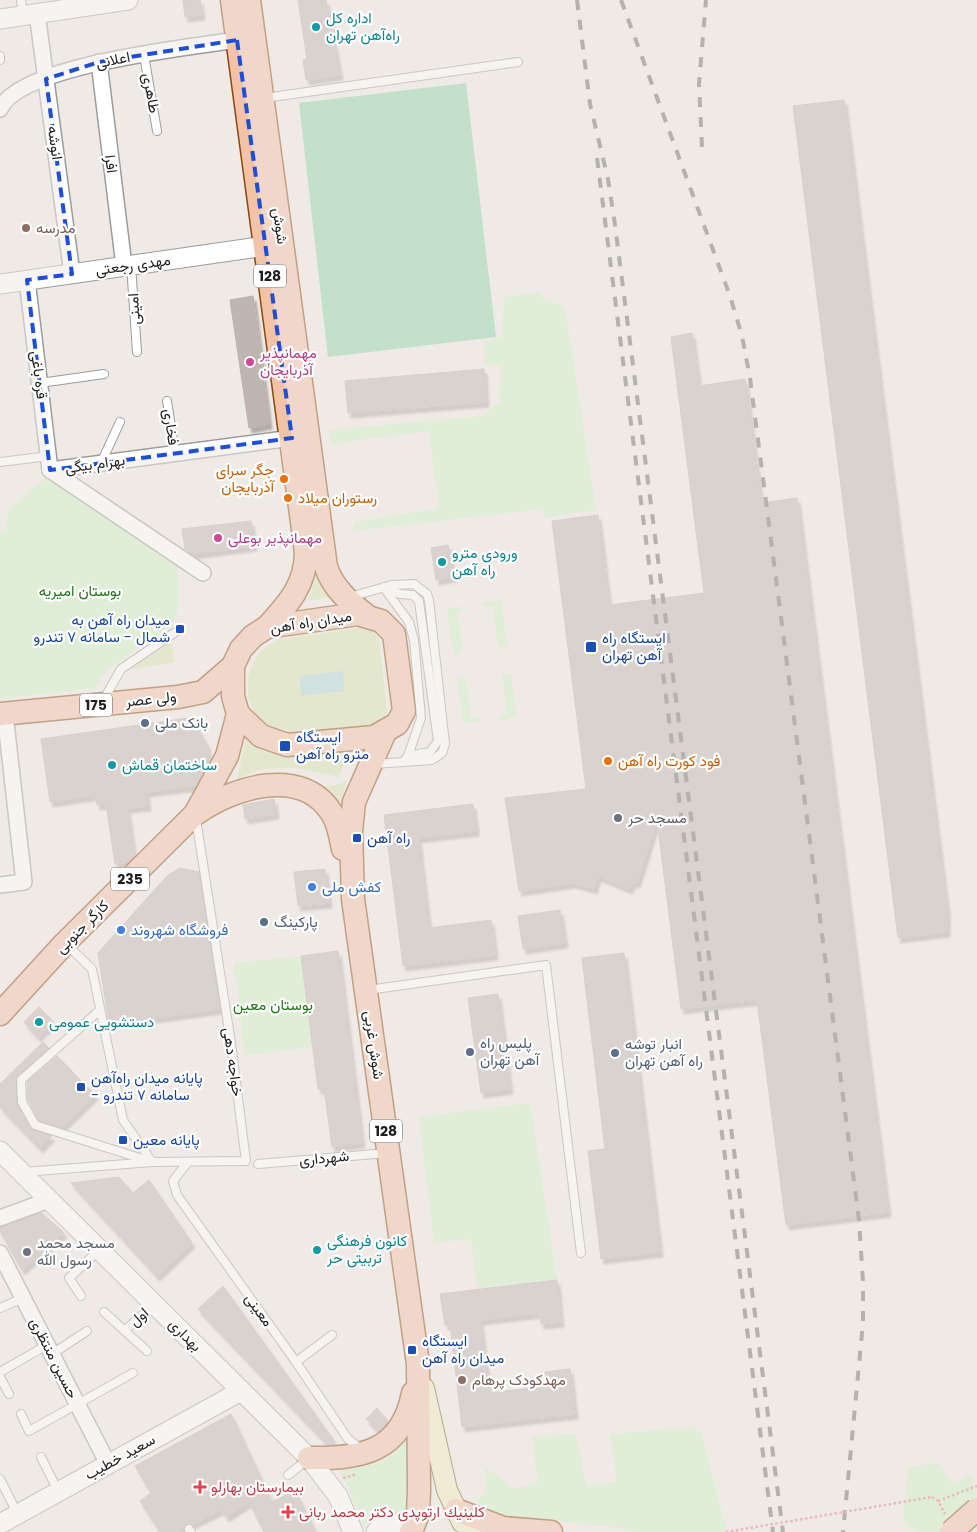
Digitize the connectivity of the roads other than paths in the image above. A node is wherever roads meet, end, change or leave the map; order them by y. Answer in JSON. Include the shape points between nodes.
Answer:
{"nodes":[{"id":1,"x":125,"y":0,"type":"edge"},
{"id":2,"x":232,"y":0,"type":"edge"},
{"id":3,"x":249,"y":0,"type":"edge"},
{"id":4,"x":65,"y":5,"type":"edge"},
{"id":5,"x":27,"y":10,"type":"edge"},
{"id":6,"x":0,"y":19,"type":"edge"},
{"id":7,"x":237,"y":40,"type":"junction"},
{"id":8,"x":144,"y":55,"type":"junction"},
{"id":9,"x":0,"y":56,"type":"edge"},
{"id":10,"x":0,"y":60,"type":"edge"},
{"id":11,"x":99,"y":62,"type":"junction"},
{"id":12,"x":518,"y":62,"type":"dead end"},
{"id":13,"x":46,"y":79,"type":"junction"},
{"id":14,"x":263,"y":99,"type":"junction"},
{"id":15,"x":0,"y":109,"type":"edge"},
{"id":16,"x":157,"y":131,"type":"dead end"},
{"id":17,"x":266,"y":246,"type":"junction"},
{"id":18,"x":127,"y":266,"type":"junction"},
{"id":19,"x":72,"y":274,"type":"junction"},
{"id":20,"x":27,"y":280,"type":"junction"},
{"id":21,"x":0,"y":284,"type":"edge"},
{"id":22,"x":137,"y":352,"type":"dead end"},
{"id":23,"x":104,"y":374,"type":"dead end"},
{"id":24,"x":40,"y":383,"type":"junction"},
{"id":25,"x":168,"y":401,"type":"dead end"},
{"id":26,"x":120,"y":422,"type":"dead end"},
{"id":27,"x":292,"y":438,"type":"junction"},
{"id":28,"x":175,"y":453,"type":"junction"},
{"id":29,"x":0,"y":462,"type":"edge"},
{"id":30,"x":50,"y":463,"type":"junction"},
{"id":31,"x":101,"y":463,"type":"junction"},
{"id":32,"x":203,"y":573,"type":"dead end"},
{"id":33,"x":384,"y":587,"type":"junction"},
{"id":34,"x":346,"y":598,"type":"junction"},
{"id":35,"x":366,"y":615,"type":"junction"},
{"id":36,"x":180,"y":628,"type":"dead end"},
{"id":37,"x":267,"y":628,"type":"junction"},
{"id":38,"x":233,"y":666,"type":"junction"},
{"id":39,"x":102,"y":704,"type":"junction"},
{"id":40,"x":238,"y":714,"type":"junction"},
{"id":41,"x":3,"y":718,"type":"edge"},
{"id":42,"x":385,"y":732,"type":"junction"},
{"id":43,"x":405,"y":759,"type":"junction"},
{"id":44,"x":370,"y":764,"type":"junction"},
{"id":45,"x":195,"y":814,"type":"junction"},
{"id":46,"x":0,"y":885,"type":"edge"},
{"id":47,"x":353,"y":899,"type":"junction"},
{"id":48,"x":65,"y":944,"type":"junction"},
{"id":49,"x":366,"y":990,"type":"junction"},
{"id":50,"x":100,"y":1010,"type":"junction"},
{"id":51,"x":0,"y":1014,"type":"edge"},
{"id":52,"x":0,"y":1151,"type":"edge"},
{"id":53,"x":389,"y":1153,"type":"junction"},
{"id":54,"x":152,"y":1162,"type":"junction"},
{"id":55,"x":188,"y":1162,"type":"junction"},
{"id":56,"x":258,"y":1164,"type":"dead end"},
{"id":57,"x":21,"y":1172,"type":"junction"},
{"id":58,"x":49,"y":1200,"type":"junction"},
{"id":59,"x":0,"y":1218,"type":"edge"},
{"id":60,"x":99,"y":1250,"type":"junction"},
{"id":61,"x":0,"y":1253,"type":"edge"},
{"id":62,"x":581,"y":1253,"type":"dead end"},
{"id":63,"x":4,"y":1270,"type":"edge"},
{"id":64,"x":82,"y":1296,"type":"dead end"},
{"id":65,"x":23,"y":1298,"type":"junction"},
{"id":66,"x":154,"y":1305,"type":"junction"},
{"id":67,"x":0,"y":1308,"type":"edge"},
{"id":68,"x":104,"y":1312,"type":"dead end"},
{"id":69,"x":125,"y":1330,"type":"junction"},
{"id":70,"x":87,"y":1331,"type":"dead end"},
{"id":71,"x":332,"y":1335,"type":"dead end"},
{"id":72,"x":50,"y":1350,"type":"junction"},
{"id":73,"x":147,"y":1351,"type":"dead end"},
{"id":74,"x":296,"y":1362,"type":"junction"},
{"id":75,"x":418,"y":1364,"type":"junction"},
{"id":76,"x":0,"y":1372,"type":"edge"},
{"id":77,"x":133,"y":1373,"type":"dead end"},
{"id":78,"x":0,"y":1377,"type":"edge"},
{"id":79,"x":241,"y":1390,"type":"junction"},
{"id":80,"x":9,"y":1394,"type":"dead end"},
{"id":81,"x":78,"y":1405,"type":"junction"},
{"id":82,"x":20,"y":1414,"type":"dead end"},
{"id":83,"x":367,"y":1453,"type":"junction"},
{"id":84,"x":41,"y":1456,"type":"dead end"},
{"id":85,"x":309,"y":1458,"type":"junction"},
{"id":86,"x":108,"y":1464,"type":"junction"},
{"id":87,"x":288,"y":1475,"type":"dead end"},
{"id":88,"x":0,"y":1479,"type":"edge"},
{"id":89,"x":58,"y":1491,"type":"junction"},
{"id":90,"x":977,"y":1509,"type":"edge"},
{"id":91,"x":456,"y":1510,"type":"junction"},
{"id":92,"x":17,"y":1514,"type":"junction"},
{"id":93,"x":948,"y":1523,"type":"edge"},
{"id":94,"x":0,"y":1524,"type":"edge"},
{"id":95,"x":353,"y":1532,"type":"edge"},
{"id":96,"x":376,"y":1532,"type":"edge"},
{"id":97,"x":403,"y":1532,"type":"edge"},
{"id":98,"x":411,"y":1532,"type":"edge"},
{"id":99,"x":474,"y":1532,"type":"edge"},
{"id":100,"x":551,"y":1532,"type":"edge"}],
"edges":[{"from":1,"to":4,"type":"street"},
{"from":2,"to":7,"type":"main road","name":"شوش","number":"128"},
{"from":3,"to":14,"type":"main road","name":"شوش","number":"128"},
{"from":4,"to":5,"type":"street"},
{"from":5,"to":6,"type":"street"},
{"from":5,"to":13,"type":"street","name":"انوشه"},
{"from":7,"to":8,"type":"street","name":"اعلانی"},
{"from":7,"to":17,"type":"main road","name":"شوش","number":"128"},
{"from":8,"to":11,"type":"street","name":"اعلانی"},
{"from":8,"to":16,"type":"lane","name":"طاهری"},
{"from":9,"to":10,"type":"lane"},
{"from":11,"to":13,"type":"street","name":"اعلانی"},
{"from":11,"to":18,"type":"street","name":"افرا"},
{"from":12,"to":14,"type":"lane"},
{"from":13,"to":15,"type":"street","name":"اعلانی","via":[[10,95]]},
{"from":13,"to":19,"type":"street","name":"انوشه"},
{"from":14,"to":34,"type":"main road","name":"شوش","number":"128","via":[[326,567],[330,578]]},
{"from":17,"to":18,"type":"street","name":"مهدی رجعتی"},
{"from":17,"to":27,"type":"main road","name":"شوش","number":"128"},
{"from":18,"to":19,"type":"street","name":"مهدی رجعتی"},
{"from":18,"to":22,"type":"lane","name":"امینی"},
{"from":19,"to":20,"type":"street","name":"مهدی رجعتی"},
{"from":20,"to":21,"type":"street","name":"مهدی رجعتی"},
{"from":20,"to":24,"type":"street","name":"قره باغی"},
{"from":23,"to":24,"type":"lane"},
{"from":24,"to":30,"type":"street","name":"قره باغی"},
{"from":25,"to":28,"type":"lane","name":"فخاری"},
{"from":26,"to":31,"type":"lane"},
{"from":27,"to":28,"type":"street","name":"بهرام بیگی"},
{"from":27,"to":37,"type":"main road","name":"شوش","number":"128","via":[[306,552],[303,577],[293,598]]},
{"from":28,"to":31,"type":"street","name":"بهرام بیگی"},
{"from":29,"to":30,"type":"lane"},
{"from":30,"to":31,"type":"street","name":"بهرام بیگی"},
{"from":30,"to":32,"type":"street","name":"بهرام بیگی"},
{"from":33,"to":34,"type":"lane"},
{"from":33,"to":43,"type":"lane","via":[[409,622],[414,640],[421,718]]},
{"from":33,"to":43,"type":"lane","via":[[414,584],[427,594],[445,744],[442,753],[432,760]]},
{"from":34,"to":35,"type":"main road","name":"شوش","number":"128"},
{"from":35,"to":37,"type":"main road","name":"میدان راه آهن"},
{"from":35,"to":42,"type":"main road","name":"میدان راه آهن","via":[[381,621],[395,638],[404,711],[397,724]]},
{"from":36,"to":39,"type":"lane","via":[[122,669]]},
{"from":37,"to":38,"type":"main road","name":"میدان راه آهن","via":[[253,636],[241,649]]},
{"from":38,"to":39,"type":"main road","name":"ولی عصر","number":"175","via":[[204,692]]},
{"from":38,"to":40,"type":"main road","name":"میدان راه آهن","via":[[233,696]]},
{"from":39,"to":41,"type":"main road","name":"ولی عصر","number":"175"},
{"from":40,"to":42,"type":"main road","via":[[261,736],[287,745],[374,737]]},
{"from":40,"to":45,"type":"main road","name":"کارگر جنوبی","number":"235","via":[[227,756]]},
{"from":41,"to":46,"type":"street","via":[[24,882]]},
{"from":42,"to":44,"type":"main road","name":"شوش غربی","number":"128"},
{"from":43,"to":44,"type":"lane"},
{"from":44,"to":47,"type":"main road","name":"شوش غربی","number":"128","via":[[354,802],[351,820]]},
{"from":45,"to":47,"type":"main road","via":[[222,798],[262,786],[290,785],[304,789],[323,802],[336,820]]},
{"from":45,"to":48,"type":"main road","name":"کارگر جنوبی","number":"235"},
{"from":45,"to":55,"type":"lane","name":"خواجه دهی","via":[[246,1161]]},
{"from":47,"to":49,"type":"main road","name":"شوش غربی","number":"128"},
{"from":48,"to":50,"type":"lane","via":[[92,969]]},
{"from":48,"to":51,"type":"main road","name":"کارگر جنوبی","number":"235"},
{"from":49,"to":53,"type":"main road","name":"شوش غربی","number":"128"},
{"from":49,"to":62,"type":"lane","via":[[546,965]]},
{"from":50,"to":54,"type":"lane","via":[[123,1120]]},
{"from":50,"to":54,"type":"lane","via":[[21,1080],[22,1102],[35,1125]]},
{"from":52,"to":57,"type":"street","name":"بهداری"},
{"from":53,"to":56,"type":"lane","name":"شهرداری"},
{"from":53,"to":75,"type":"main road","name":"شوش غربی","number":"128"},
{"from":54,"to":55,"type":"lane"},
{"from":54,"to":57,"type":"lane"},
{"from":55,"to":74,"type":"lane","name":"معینی","via":[[173,1181],[176,1195]]},
{"from":57,"to":58,"type":"street","name":"بهداری"},
{"from":58,"to":59,"type":"street"},
{"from":58,"to":60,"type":"street","name":"بهداری"},
{"from":60,"to":64,"type":"lane","via":[[69,1278]]},
{"from":60,"to":66,"type":"street","name":"بهداری"},
{"from":61,"to":63,"type":"street","name":"حسین منتظری"},
{"from":63,"to":65,"type":"street","name":"حسین منتظری"},
{"from":65,"to":67,"type":"lane"},
{"from":65,"to":72,"type":"street","name":"حسین منتظری"},
{"from":66,"to":69,"type":"lane","name":"اول"},
{"from":66,"to":79,"type":"street","name":"بهداری"},
{"from":68,"to":69,"type":"lane"},
{"from":69,"to":73,"type":"lane"},
{"from":70,"to":72,"type":"lane"},
{"from":71,"to":74,"type":"lane"},
{"from":72,"to":76,"type":"lane"},
{"from":72,"to":81,"type":"street","name":"حسین منتظری"},
{"from":74,"to":83,"type":"lane","name":"معینی","via":[[348,1439]]},
{"from":75,"to":83,"type":"main road","via":[[410,1410],[397,1433],[381,1447]]},
{"from":75,"to":91,"type":"main road","via":[[447,1490]]},
{"from":75,"to":98,"type":"main road","number":"128","via":[[418,1514]]},
{"from":77,"to":81,"type":"lane"},
{"from":78,"to":80,"type":"lane"},
{"from":79,"to":85,"type":"street","name":"بهداری"},
{"from":79,"to":86,"type":"street","name":"سعید خطیب"},
{"from":81,"to":82,"type":"lane","via":[[29,1432]]},
{"from":81,"to":86,"type":"street","name":"حسین منتظری"},
{"from":83,"to":85,"type":"main road","via":[[350,1458]]},
{"from":84,"to":89,"type":"lane"},
{"from":85,"to":87,"type":"lane"},
{"from":85,"to":95,"type":"street","name":"بهداری","via":[[338,1496]]},
{"from":86,"to":89,"type":"street","name":"سعید خطیب"},
{"from":88,"to":92,"type":"lane"},
{"from":89,"to":92,"type":"street","name":"سعید خطیب"},
{"from":90,"to":93,"type":"main road","bridge":true},
{"from":91,"to":99,"type":"main road","via":[[462,1522]]},
{"from":91,"to":100,"type":"main road","via":[[503,1528]]},
{"from":92,"to":94,"type":"street","name":"سعید خطیب"},
{"from":96,"to":97,"type":"street","via":[[384,1522],[397,1524]]}]}
